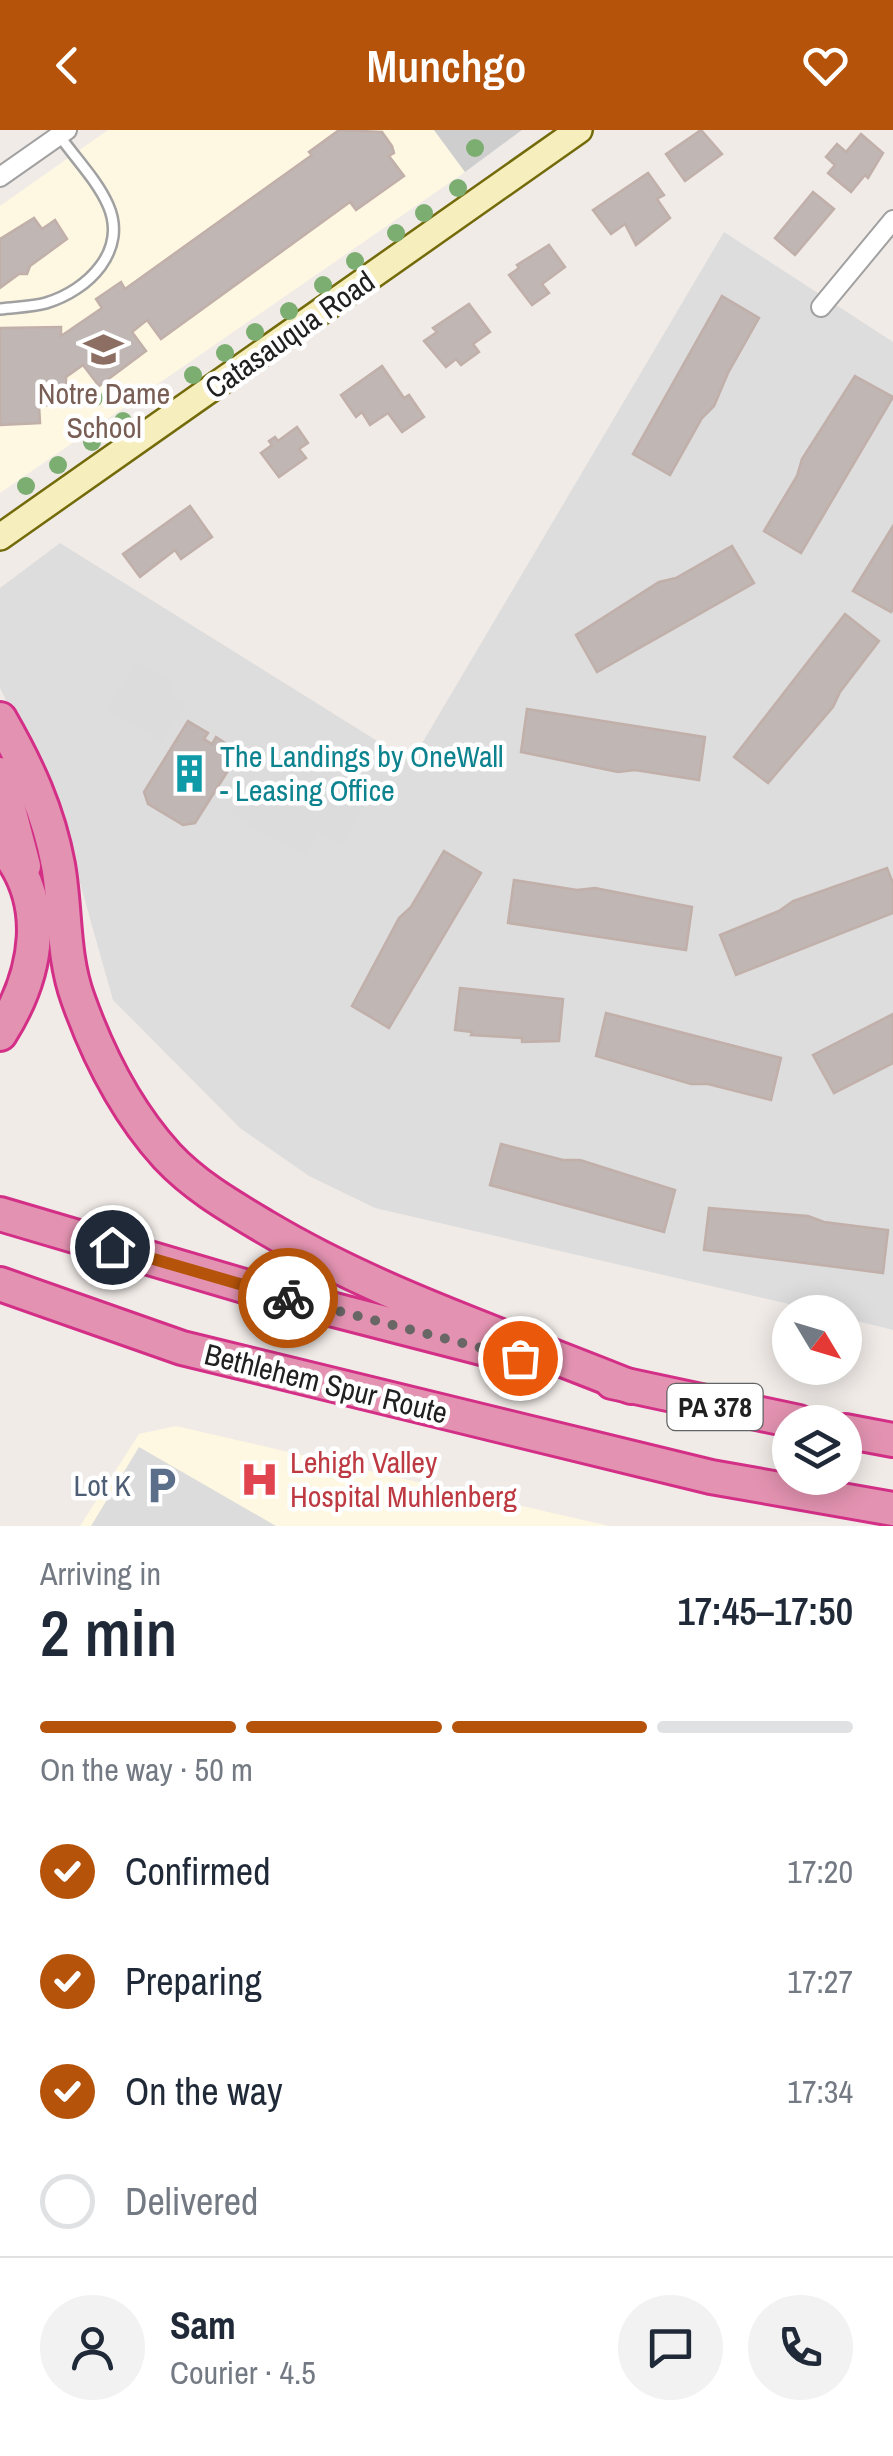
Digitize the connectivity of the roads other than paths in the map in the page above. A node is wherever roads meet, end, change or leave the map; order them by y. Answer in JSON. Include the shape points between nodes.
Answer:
{"nodes":[{"id":1,"x":579,"y":130,"type":"edge"},
{"id":2,"x":63,"y":133,"type":"edge"},
{"id":3,"x":0,"y":177,"type":"edge"},
{"id":4,"x":893,"y":220,"type":"edge"},
{"id":5,"x":821,"y":306,"type":"dead end"},
{"id":6,"x":0,"y":308,"type":"edge"},
{"id":7,"x":0,"y":537,"type":"edge"},
{"id":8,"x":0,"y":718,"type":"edge"},
{"id":9,"x":0,"y":774,"type":"edge"},
{"id":10,"x":0,"y":843,"type":"edge"},
{"id":11,"x":28,"y":895,"type":"junction"},
{"id":12,"x":0,"y":1034,"type":"edge"},
{"id":13,"x":0,"y":1214,"type":"edge"},
{"id":14,"x":0,"y":1284,"type":"edge"},
{"id":15,"x":632,"y":1387,"type":"junction"},
{"id":16,"x":772,"y":1416,"type":"edge"},
{"id":17,"x":862,"y":1434,"type":"edge"},
{"id":18,"x":893,"y":1440,"type":"edge"},
{"id":19,"x":893,"y":1509,"type":"edge"}],
"edges":[{"from":1,"to":7,"type":"street","name":"Catasauqua Road"},
{"from":2,"to":3,"type":"street"},
{"from":2,"to":6,"type":"lane","via":[[107,202],[116,225],[114,246],[104,264],[62,297]]},
{"from":4,"to":5,"type":"street"},
{"from":8,"to":15,"type":"highway","via":[[43,806],[78,999],[127,1103],[168,1157],[234,1208],[348,1273]]},
{"from":9,"to":11,"type":"highway"},
{"from":10,"to":11,"type":"highway"},
{"from":11,"to":12,"type":"highway","via":[[30,968],[22,999]]},
{"from":13,"to":15,"type":"highway","number":"PA 378","via":[[260,1291]]},
{"from":14,"to":19,"type":"highway","name":"Bethlehem Spur Route","number":"PA 378","via":[[182,1348],[711,1477]]},
{"from":15,"to":16,"type":"highway","number":"PA 378"},
{"from":17,"to":18,"type":"highway"}]}
